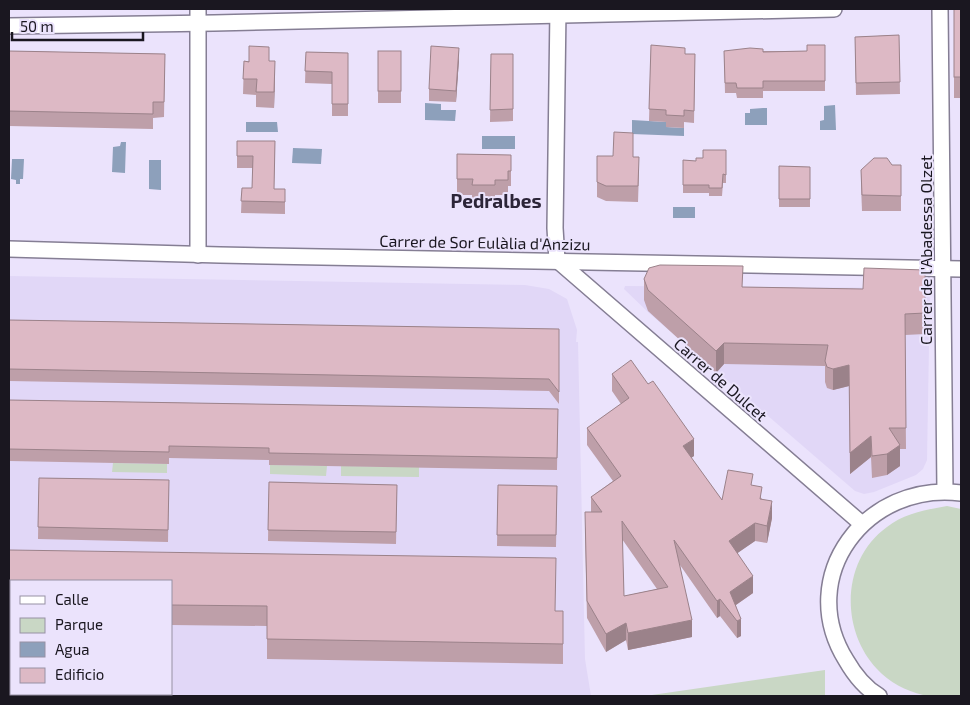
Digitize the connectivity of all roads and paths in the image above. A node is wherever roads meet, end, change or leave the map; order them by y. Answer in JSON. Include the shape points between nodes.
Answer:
{"nodes":[{"id":1,"x":834,"y":9,"type":"edge"},
{"id":2,"x":940,"y":9,"type":"edge"},
{"id":3,"x":558,"y":12,"type":"edge"},
{"id":4,"x":197,"y":16,"type":"edge"},
{"id":5,"x":9,"y":26,"type":"edge"},
{"id":6,"x":9,"y":249,"type":"edge"},
{"id":7,"x":198,"y":255,"type":"junction"},
{"id":8,"x":557,"y":260,"type":"junction"},
{"id":9,"x":942,"y":268,"type":"junction"},
{"id":10,"x":961,"y":269,"type":"edge"},
{"id":11,"x":945,"y":491,"type":"junction"},
{"id":12,"x":961,"y":493,"type":"edge"},
{"id":13,"x":862,"y":524,"type":"junction"},
{"id":14,"x":879,"y":696,"type":"edge"}],
"edges":[{"from":1,"to":3,"type":"street"},
{"from":2,"to":9,"type":"street","name":"Carrer de l'Abadessa Olzet"},
{"from":3,"to":4,"type":"street"},
{"from":3,"to":8,"type":"street"},
{"from":4,"to":5,"type":"street"},
{"from":4,"to":7,"type":"street"},
{"from":6,"to":7,"type":"street","name":"Carrer de Sor Eulàlia d'Anzizu"},
{"from":7,"to":8,"type":"street","name":"Carrer de Sor Eulàlia d'Anzizu"},
{"from":8,"to":9,"type":"street","name":"Carrer de Sor Eulàlia d'Anzizu"},
{"from":8,"to":13,"type":"street","name":"Carrer de Dulcet"},
{"from":9,"to":10,"type":"street","name":"Carrer de Sor Eulàlia d'Anzizu"},
{"from":9,"to":11,"type":"street","name":"Carrer de l'Abadessa Olzet"},
{"from":11,"to":12,"type":"street"},
{"from":11,"to":13,"type":"street","via":[[927,492],[893,502]]},
{"from":13,"to":14,"type":"street","via":[[836,563],[831,582],[831,620],[839,649],[855,674]]}]}
